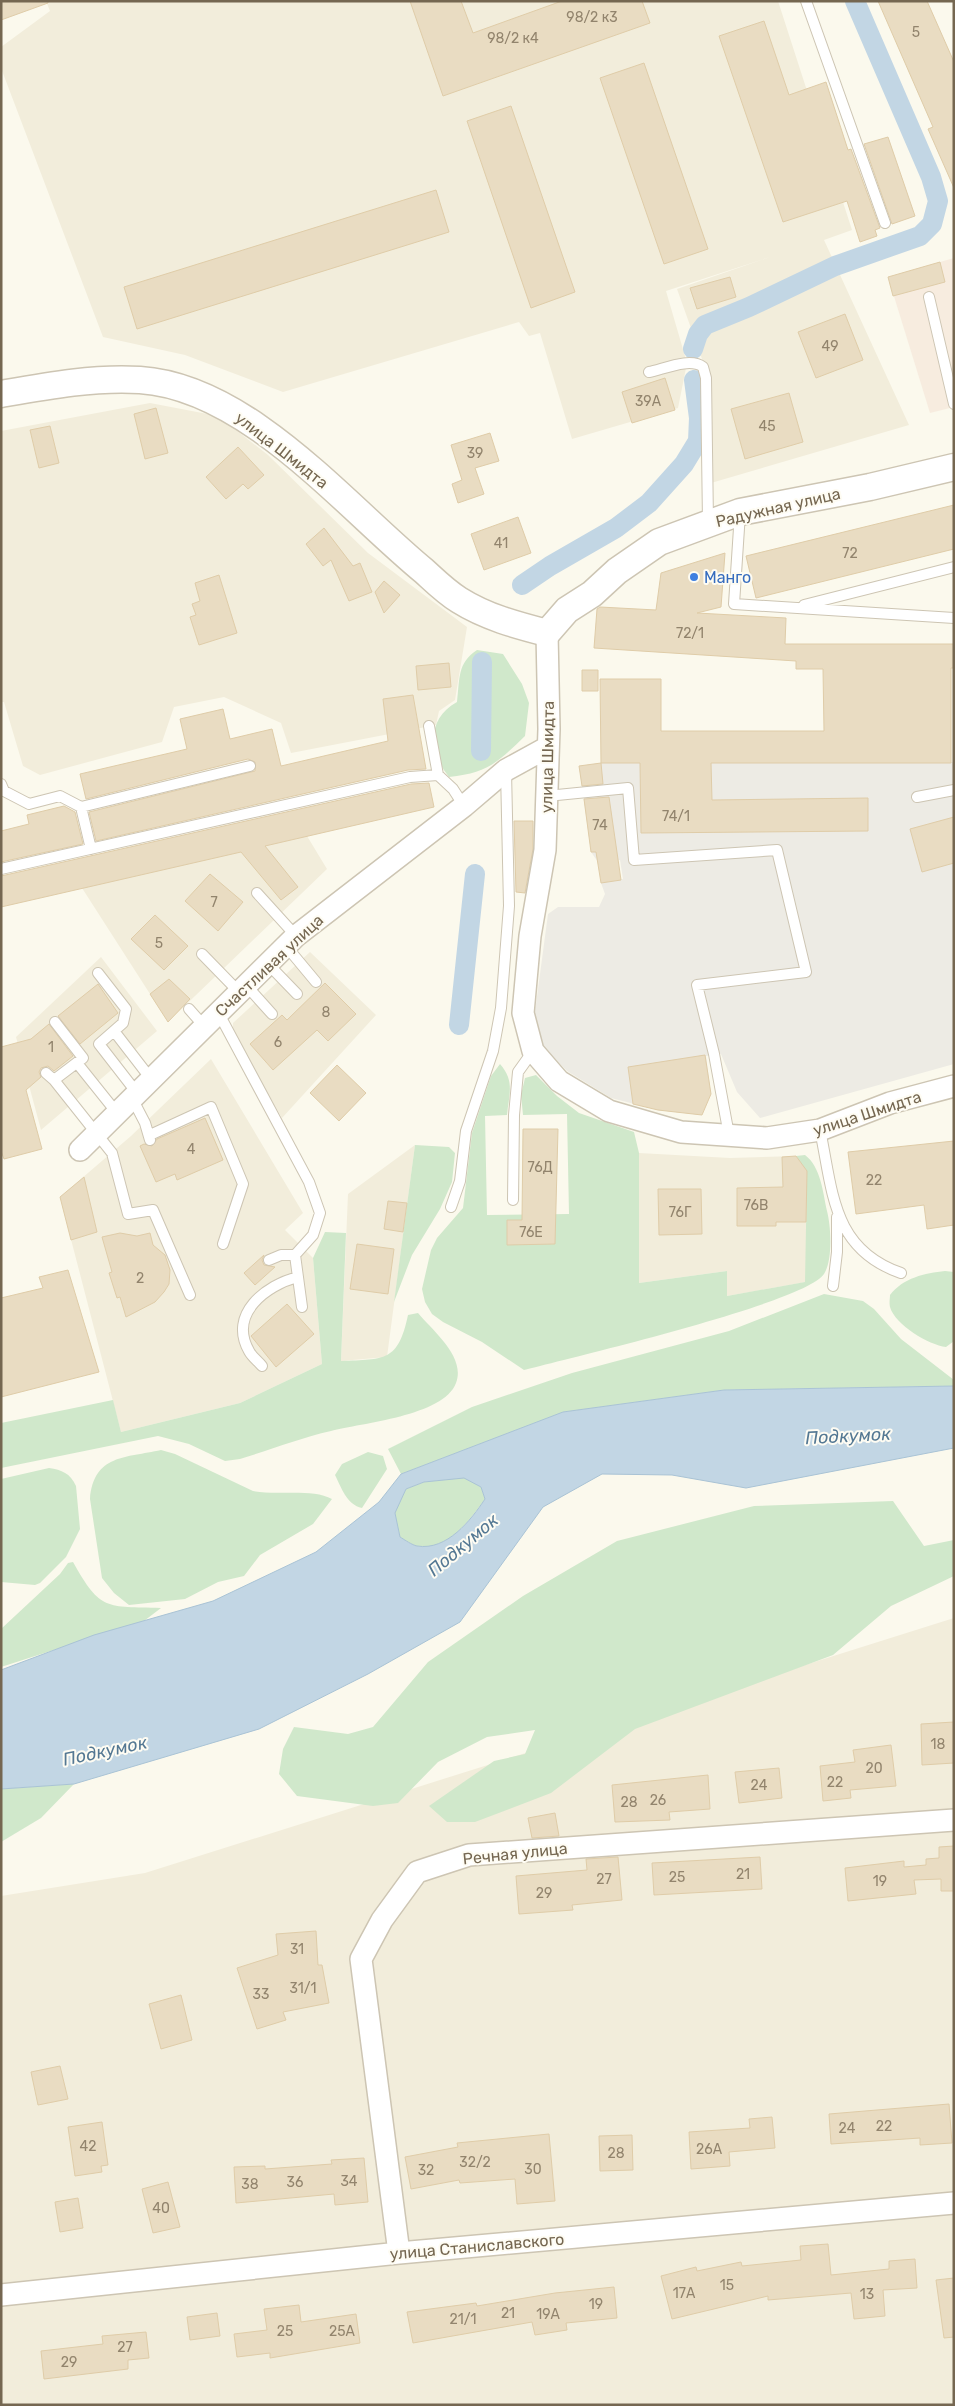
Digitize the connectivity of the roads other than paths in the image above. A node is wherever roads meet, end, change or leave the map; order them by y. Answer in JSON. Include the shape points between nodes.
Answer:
{"nodes":[{"id":1,"x":806,"y":1,"type":"edge"},
{"id":2,"x":886,"y":223,"type":"dead end"},
{"id":3,"x":929,"y":296,"type":"dead end"},
{"id":4,"x":649,"y":372,"type":"dead end"},
{"id":5,"x":1,"y":394,"type":"edge"},
{"id":6,"x":954,"y":404,"type":"edge"},
{"id":7,"x":954,"y":467,"type":"edge"},
{"id":8,"x":740,"y":512,"type":"junction"},
{"id":9,"x":708,"y":523,"type":"junction"},
{"id":10,"x":954,"y":567,"type":"edge"},
{"id":11,"x":793,"y":607,"type":"junction"},
{"id":12,"x":954,"y":618,"type":"edge"},
{"id":13,"x":547,"y":633,"type":"junction"},
{"id":14,"x":429,"y":726,"type":"dead end"},
{"id":15,"x":548,"y":748,"type":"junction"},
{"id":16,"x":250,"y":766,"type":"dead end"},
{"id":17,"x":506,"y":770,"type":"junction"},
{"id":18,"x":438,"y":775,"type":"junction"},
{"id":19,"x":1,"y":784,"type":"edge"},
{"id":20,"x":954,"y":790,"type":"edge"},
{"id":21,"x":547,"y":796,"type":"junction"},
{"id":22,"x":917,"y":797,"type":"dead end"},
{"id":23,"x":464,"y":806,"type":"junction"},
{"id":24,"x":81,"y":807,"type":"junction"},
{"id":25,"x":91,"y":849,"type":"junction"},
{"id":26,"x":1,"y":869,"type":"edge"},
{"id":27,"x":257,"y":893,"type":"dead end"},
{"id":28,"x":291,"y":941,"type":"junction"},
{"id":29,"x":202,"y":954,"type":"dead end"},
{"id":30,"x":268,"y":964,"type":"junction"},
{"id":31,"x":98,"y":973,"type":"dead end"},
{"id":32,"x":316,"y":982,"type":"dead end"},
{"id":33,"x":243,"y":989,"type":"junction"},
{"id":34,"x":296,"y":994,"type":"dead end"},
{"id":35,"x":189,"y":1009,"type":"dead end"},
{"id":36,"x":272,"y":1014,"type":"dead end"},
{"id":37,"x":211,"y":1019,"type":"junction"},
{"id":38,"x":55,"y":1022,"type":"dead end"},
{"id":39,"x":114,"y":1031,"type":"junction"},
{"id":40,"x":533,"y":1051,"type":"junction"},
{"id":41,"x":77,"y":1063,"type":"junction"},
{"id":42,"x":46,"y":1073,"type":"dead end"},
{"id":43,"x":54,"y":1080,"type":"junction"},
{"id":44,"x":954,"y":1086,"type":"edge"},
{"id":45,"x":140,"y":1090,"type":"junction"},
{"id":46,"x":116,"y":1113,"type":"junction"},
{"id":47,"x":820,"y":1130,"type":"junction"},
{"id":48,"x":96,"y":1134,"type":"junction"},
{"id":49,"x":729,"y":1135,"type":"junction"},
{"id":50,"x":80,"y":1150,"type":"dead end"},
{"id":51,"x":513,"y":1200,"type":"dead end"},
{"id":52,"x":451,"y":1207,"type":"dead end"},
{"id":53,"x":836,"y":1210,"type":"junction"},
{"id":54,"x":223,"y":1244,"type":"dead end"},
{"id":55,"x":295,"y":1255,"type":"junction"},
{"id":56,"x":269,"y":1260,"type":"dead end"},
{"id":57,"x":901,"y":1273,"type":"dead end"},
{"id":58,"x":298,"y":1277,"type":"junction"},
{"id":59,"x":834,"y":1286,"type":"dead end"},
{"id":60,"x":190,"y":1294,"type":"dead end"},
{"id":61,"x":302,"y":1307,"type":"dead end"},
{"id":62,"x":262,"y":1366,"type":"dead end"},
{"id":63,"x":954,"y":1820,"type":"edge"},
{"id":64,"x":954,"y":2203,"type":"edge"},
{"id":65,"x":399,"y":2253,"type":"junction"},
{"id":66,"x":1,"y":2295,"type":"edge"}],
"edges":[{"from":1,"to":2,"type":"lane"},
{"from":3,"to":6,"type":"lane"},
{"from":4,"to":9,"type":"lane","via":[[686,363],[703,367],[706,378]]},
{"from":5,"to":13,"type":"street","name":"улица Шмидта","via":[[90,381],[141,380],[183,389],[222,404],[277,442],[458,599],[509,624]]},
{"from":7,"to":8,"type":"street","name":"Радужная улица"},
{"from":8,"to":9,"type":"street","name":"Радужная улица"},
{"from":8,"to":11,"type":"lane","via":[[734,604]]},
{"from":9,"to":13,"type":"street","name":"Радужная улица","via":[[659,542],[567,610]]},
{"from":10,"to":11,"type":"lane"},
{"from":11,"to":12,"type":"lane"},
{"from":13,"to":15,"type":"street","name":"улица Шмидта"},
{"from":14,"to":18,"type":"lane"},
{"from":15,"to":17,"type":"street","name":"Счастливая улица"},
{"from":15,"to":21,"type":"street","name":"улица Шмидта"},
{"from":16,"to":24,"type":"lane"},
{"from":17,"to":23,"type":"street","name":"Счастливая улица"},
{"from":17,"to":52,"type":"lane","via":[[509,906],[501,1008],[493,1051],[466,1131],[460,1181]]},
{"from":18,"to":23,"type":"lane"},
{"from":18,"to":25,"type":"lane","via":[[410,777]]},
{"from":19,"to":24,"type":"lane","via":[[4,791],[29,804],[60,796]]},
{"from":20,"to":22,"type":"lane"},
{"from":21,"to":40,"type":"street","name":"улица Шмидта","via":[[545,850],[530,936],[523,1013]]},
{"from":21,"to":49,"type":"lane","via":[[628,788],[634,860],[777,850],[806,972],[697,985]]},
{"from":23,"to":28,"type":"street","name":"Счастливая улица"},
{"from":24,"to":25,"type":"lane"},
{"from":25,"to":26,"type":"lane"},
{"from":27,"to":28,"type":"lane"},
{"from":28,"to":30,"type":"street","name":"Счастливая улица"},
{"from":28,"to":32,"type":"lane"},
{"from":29,"to":33,"type":"lane"},
{"from":30,"to":33,"type":"street","name":"Счастливая улица"},
{"from":30,"to":34,"type":"lane"},
{"from":31,"to":39,"type":"lane","via":[[126,1009],[123,1023]]},
{"from":33,"to":36,"type":"lane"},
{"from":33,"to":37,"type":"street","name":"Счастливая улица"},
{"from":35,"to":37,"type":"lane"},
{"from":37,"to":45,"type":"street","name":"Счастливая улица"},
{"from":37,"to":55,"type":"lane","via":[[309,1182],[320,1213],[313,1235]]},
{"from":38,"to":41,"type":"lane","via":[[83,1058]]},
{"from":39,"to":45,"type":"lane"},
{"from":39,"to":45,"type":"lane","via":[[98,1044]]},
{"from":40,"to":49,"type":"street","name":"улица Шмидта","via":[[559,1081],[609,1111],[681,1132]]},
{"from":40,"to":51,"type":"lane","via":[[518,1072]]},
{"from":41,"to":43,"type":"lane"},
{"from":41,"to":46,"type":"lane"},
{"from":42,"to":43,"type":"lane"},
{"from":43,"to":48,"type":"lane"},
{"from":44,"to":47,"type":"street","name":"улица Шмидта","via":[[890,1103]]},
{"from":45,"to":46,"type":"street","name":"Счастливая улица"},
{"from":45,"to":54,"type":"lane","via":[[150,1138],[211,1107],[243,1184]]},
{"from":46,"to":48,"type":"street","name":"Счастливая улица"},
{"from":47,"to":49,"type":"street","name":"улица Шмидта","via":[[767,1138]]},
{"from":47,"to":53,"type":"lane"},
{"from":48,"to":50,"type":"street","name":"Счастливая улица"},
{"from":48,"to":60,"type":"lane","via":[[112,1153],[128,1214],[153,1210]]},
{"from":53,"to":57,"type":"lane","via":[[847,1235],[869,1257],[883,1267]]},
{"from":53,"to":59,"type":"lane"},
{"from":55,"to":56,"type":"lane","via":[[281,1255]]},
{"from":55,"to":58,"type":"lane"},
{"from":58,"to":61,"type":"lane"},
{"from":58,"to":62,"type":"lane","via":[[280,1281],[266,1290],[246,1315],[244,1339],[249,1352]]},
{"from":63,"to":65,"type":"street","name":"Речная улица","via":[[470,1855],[418,1872],[382,1920],[361,1959]]},
{"from":64,"to":65,"type":"street","name":"улица Станиславского"},
{"from":65,"to":66,"type":"street","name":"улица Станиславского"}]}
